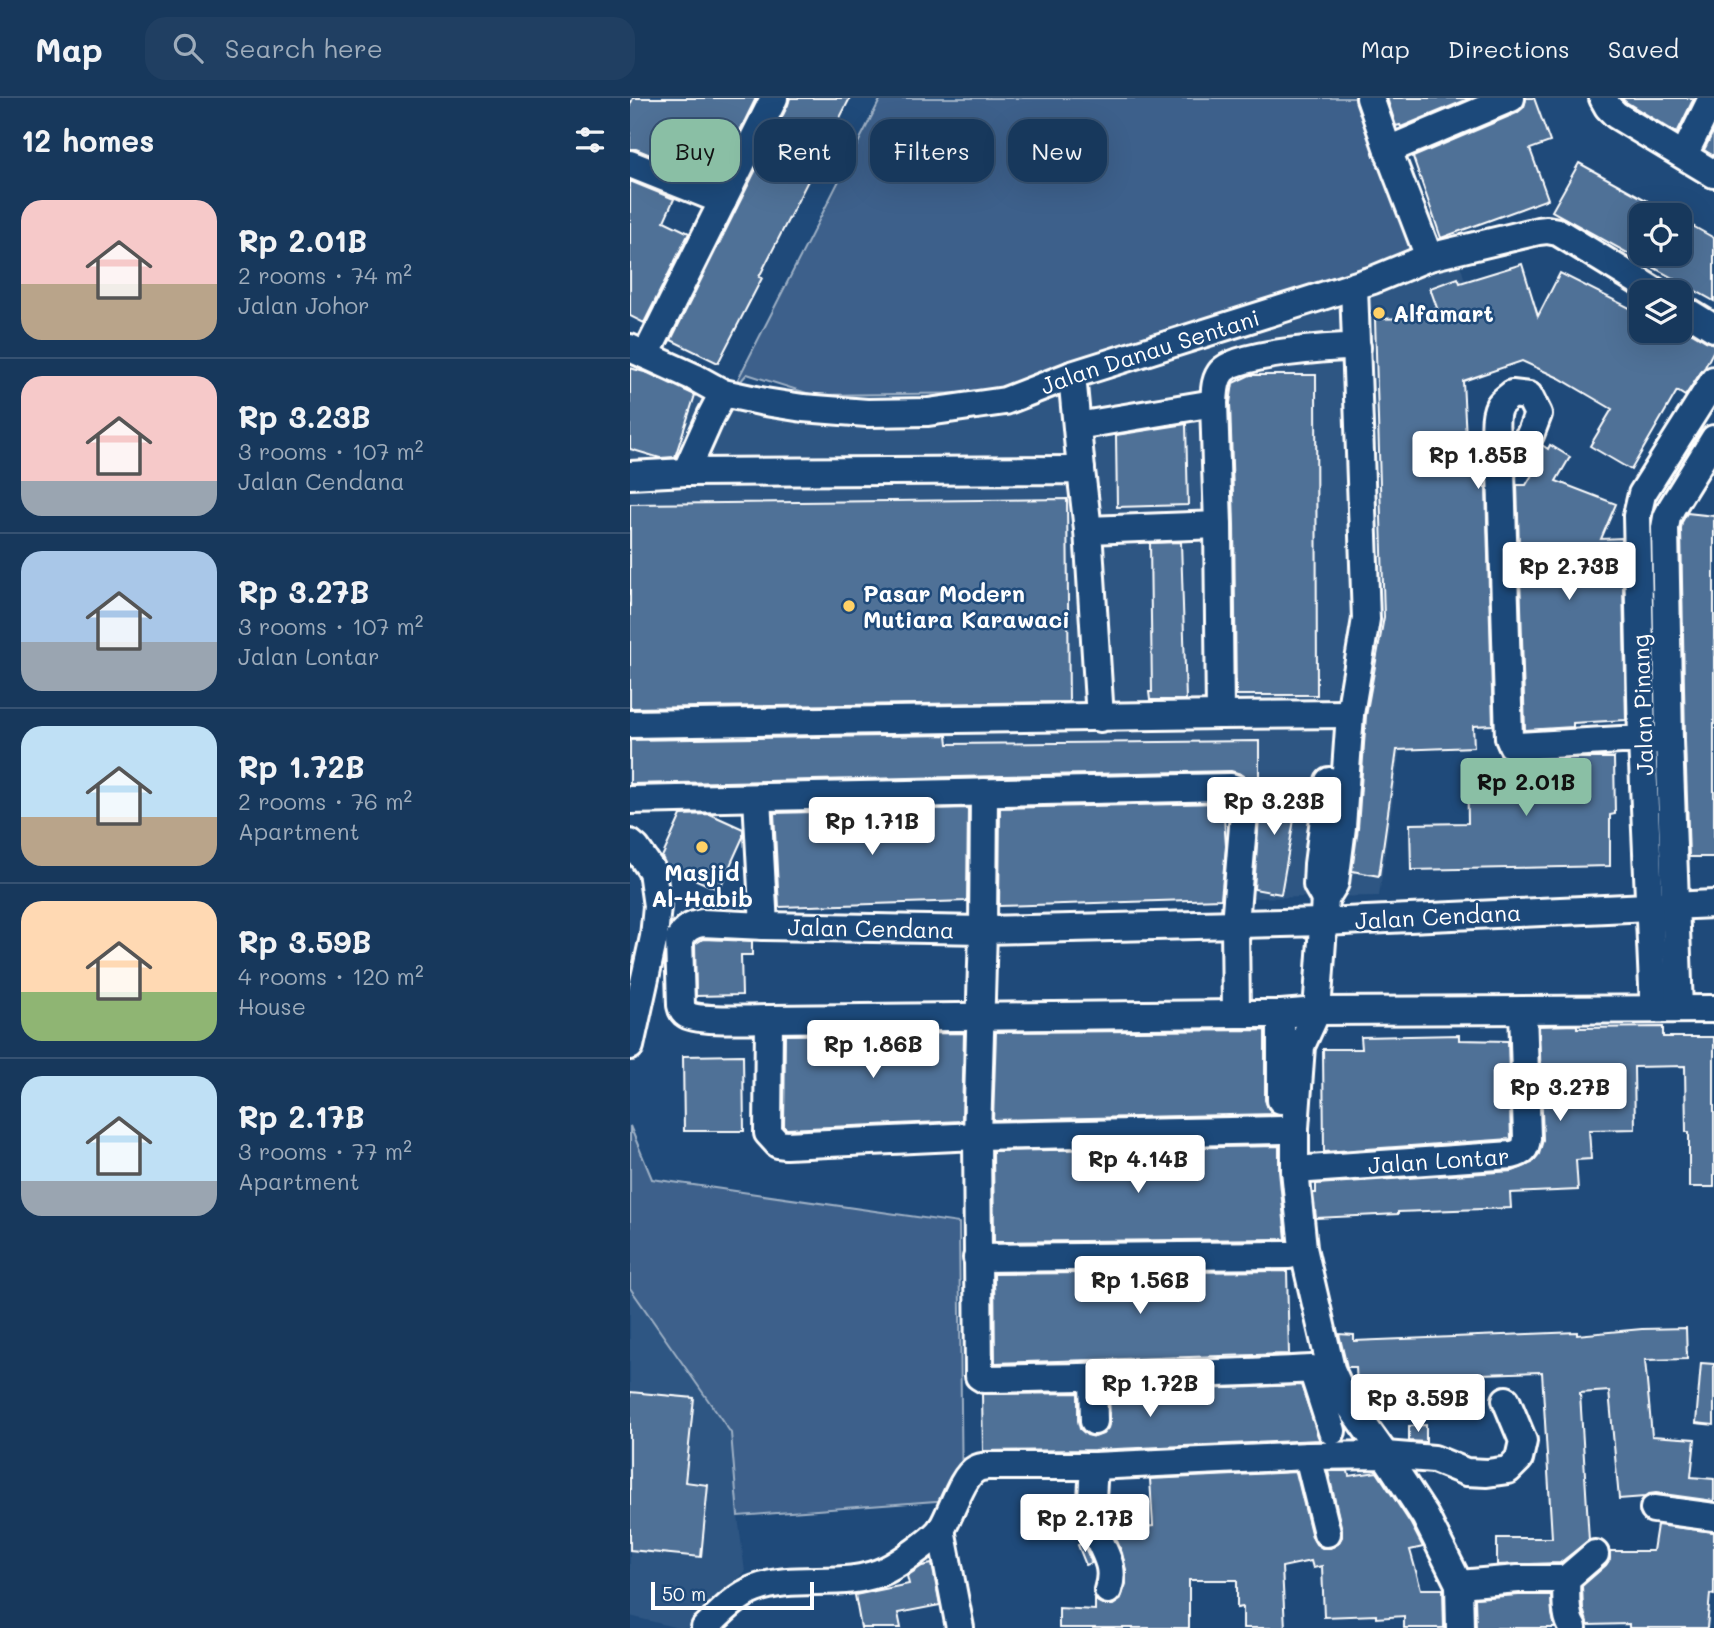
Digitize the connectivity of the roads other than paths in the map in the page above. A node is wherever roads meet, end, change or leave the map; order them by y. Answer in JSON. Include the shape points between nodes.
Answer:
{"nodes":[{"id":1,"x":774,"y":98,"type":"edge"},
{"id":2,"x":1370,"y":98,"type":"edge"},
{"id":3,"x":1511,"y":98,"type":"edge"},
{"id":4,"x":1603,"y":98,"type":"edge"},
{"id":5,"x":1712,"y":98,"type":"edge"},
{"id":6,"x":1388,"y":150,"type":"junction"},
{"id":7,"x":1684,"y":155,"type":"junction"},
{"id":8,"x":630,"y":164,"type":"edge"},
{"id":9,"x":1714,"y":174,"type":"edge"},
{"id":10,"x":723,"y":201,"type":"junction"},
{"id":11,"x":1429,"y":257,"type":"junction"},
{"id":12,"x":1636,"y":280,"type":"edge"},
{"id":13,"x":1348,"y":289,"type":"junction"},
{"id":14,"x":1692,"y":314,"type":"edge"},
{"id":15,"x":1713,"y":326,"type":"edge"},
{"id":16,"x":1351,"y":347,"type":"junction"},
{"id":17,"x":638,"y":351,"type":"edge"},
{"id":18,"x":1072,"y":375,"type":"junction"},
{"id":19,"x":1714,"y":380,"type":"edge"},
{"id":20,"x":723,"y":393,"type":"junction"},
{"id":21,"x":1214,"y":403,"type":"junction"},
{"id":22,"x":1076,"y":419,"type":"junction"},
{"id":23,"x":1714,"y":439,"type":"edge"},
{"id":24,"x":1081,"y":470,"type":"junction"},
{"id":25,"x":1501,"y":471,"type":"dead end"},
{"id":26,"x":686,"y":472,"type":"junction"},
{"id":27,"x":630,"y":475,"type":"edge"},
{"id":28,"x":1218,"y":524,"type":"junction"},
{"id":29,"x":1088,"y":530,"type":"junction"},
{"id":30,"x":1344,"y":713,"type":"junction"},
{"id":31,"x":1220,"y":715,"type":"junction"},
{"id":32,"x":1100,"y":718,"type":"junction"},
{"id":33,"x":630,"y":724,"type":"edge"},
{"id":34,"x":1642,"y":740,"type":"junction"},
{"id":35,"x":1669,"y":740,"type":"junction"},
{"id":36,"x":984,"y":793,"type":"junction"},
{"id":37,"x":757,"y":797,"type":"junction"},
{"id":38,"x":630,"y":800,"type":"edge"},
{"id":39,"x":1659,"y":823,"type":"junction"},
{"id":40,"x":630,"y":842,"type":"edge"},
{"id":41,"x":1714,"y":904,"type":"edge"},
{"id":42,"x":1662,"y":906,"type":"junction"},
{"id":43,"x":1324,"y":910,"type":"junction"},
{"id":44,"x":1235,"y":924,"type":"junction"},
{"id":45,"x":764,"y":926,"type":"junction"},
{"id":46,"x":983,"y":930,"type":"junction"},
{"id":47,"x":1667,"y":1009,"type":"junction"},
{"id":48,"x":1714,"y":1009,"type":"edge"},
{"id":49,"x":1523,"y":1010,"type":"junction"},
{"id":50,"x":1317,"y":1011,"type":"junction"},
{"id":51,"x":1236,"y":1014,"type":"junction"},
{"id":52,"x":1281,"y":1014,"type":"junction"},
{"id":53,"x":979,"y":1017,"type":"junction"},
{"id":54,"x":769,"y":1019,"type":"junction"},
{"id":55,"x":630,"y":1046,"type":"edge"},
{"id":56,"x":1282,"y":1130,"type":"junction"},
{"id":57,"x":977,"y":1136,"type":"junction"},
{"id":58,"x":1295,"y":1170,"type":"junction"},
{"id":59,"x":1289,"y":1255,"type":"junction"},
{"id":60,"x":977,"y":1258,"type":"junction"},
{"id":61,"x":1312,"y":1369,"type":"junction"},
{"id":62,"x":1093,"y":1377,"type":"junction"},
{"id":63,"x":1506,"y":1400,"type":"dead end"},
{"id":64,"x":1094,"y":1421,"type":"dead end"},
{"id":65,"x":1332,"y":1431,"type":"dead end"},
{"id":66,"x":1385,"y":1455,"type":"junction"},
{"id":67,"x":1308,"y":1457,"type":"junction"},
{"id":68,"x":1094,"y":1466,"type":"junction"},
{"id":69,"x":1654,"y":1509,"type":"dead end"},
{"id":70,"x":1714,"y":1517,"type":"edge"},
{"id":71,"x":941,"y":1530,"type":"junction"},
{"id":72,"x":1327,"y":1533,"type":"dead end"},
{"id":73,"x":1595,"y":1554,"type":"dead end"},
{"id":74,"x":1566,"y":1580,"type":"junction"},
{"id":75,"x":1459,"y":1584,"type":"junction"},
{"id":76,"x":1108,"y":1590,"type":"dead end"},
{"id":77,"x":705,"y":1628,"type":"edge"},
{"id":78,"x":961,"y":1628,"type":"edge"},
{"id":79,"x":1460,"y":1628,"type":"edge"},
{"id":80,"x":1573,"y":1628,"type":"edge"}],
"edges":[{"from":1,"to":10,"type":"street"},
{"from":2,"to":6,"type":"street"},
{"from":3,"to":6,"type":"street"},
{"from":4,"to":7,"type":"street","via":[[1616,114]]},
{"from":5,"to":7,"type":"street"},
{"from":6,"to":11,"type":"street"},
{"from":7,"to":9,"type":"street"},
{"from":8,"to":10,"type":"street"},
{"from":10,"to":17,"type":"street"},
{"from":11,"to":12,"type":"street","name":"Jalan Danau Sentani","via":[[1547,230],[1558,232]]},
{"from":11,"to":13,"type":"street","name":"Jalan Danau Sentani"},
{"from":13,"to":16,"type":"street"},
{"from":13,"to":18,"type":"street","name":"Jalan Danau Sentani"},
{"from":14,"to":15,"type":"street"},
{"from":16,"to":21,"type":"street","via":[[1248,358],[1233,364],[1222,370],[1215,384]]},
{"from":16,"to":30,"type":"street","via":[[1356,518]]},
{"from":17,"to":20,"type":"street","name":"Jalan Danau Sentani"},
{"from":18,"to":20,"type":"street","name":"Jalan Danau Sentani","via":[[1005,401],[928,412],[816,409]]},
{"from":18,"to":22,"type":"street"},
{"from":19,"to":34,"type":"street","name":"Jalan Pinang","via":[[1642,494],[1637,516]]},
{"from":20,"to":26,"type":"street"},
{"from":21,"to":22,"type":"street"},
{"from":21,"to":28,"type":"street"},
{"from":22,"to":24,"type":"street"},
{"from":23,"to":35,"type":"street","name":"Jalan Pinang","via":[[1667,517],[1665,528]]},
{"from":24,"to":26,"type":"street"},
{"from":24,"to":29,"type":"street"},
{"from":25,"to":34,"type":"street","via":[[1508,738],[1518,746]]},
{"from":26,"to":27,"type":"street"},
{"from":28,"to":29,"type":"street"},
{"from":28,"to":31,"type":"street"},
{"from":29,"to":32,"type":"street"},
{"from":30,"to":31,"type":"street"},
{"from":30,"to":43,"type":"street","via":[[1318,864],[1317,885]]},
{"from":31,"to":32,"type":"street"},
{"from":32,"to":33,"type":"street"},
{"from":34,"to":35,"type":"street"},
{"from":34,"to":39,"type":"street","name":"Jalan Pinang"},
{"from":35,"to":39,"type":"street","name":"Jalan Pinang"},
{"from":36,"to":37,"type":"street"},
{"from":36,"to":44,"type":"street","via":[[1238,789],[1245,802]]},
{"from":36,"to":46,"type":"street"},
{"from":37,"to":38,"type":"street"},
{"from":37,"to":45,"type":"street"},
{"from":39,"to":42,"type":"street","name":"Jalan Pinang"},
{"from":40,"to":55,"type":"street","via":[[652,871],[657,906]]},
{"from":41,"to":42,"type":"street","name":"Jalan Cendana"},
{"from":42,"to":43,"type":"street","name":"Jalan Cendana"},
{"from":42,"to":47,"type":"street","name":"Jalan Pinang"},
{"from":43,"to":44,"type":"street","name":"Jalan Cendana"},
{"from":43,"to":50,"type":"street"},
{"from":44,"to":46,"type":"street","name":"Jalan Cendana"},
{"from":44,"to":51,"type":"street"},
{"from":45,"to":46,"type":"street","name":"Jalan Cendana"},
{"from":45,"to":54,"type":"street","name":"Jalan Cendana","via":[[702,923],[683,931],[679,939],[681,1005],[687,1016]]},
{"from":46,"to":53,"type":"street"},
{"from":47,"to":48,"type":"street","name":"Jalan Cendana"},
{"from":47,"to":49,"type":"street","name":"Jalan Cendana"},
{"from":49,"to":50,"type":"street","name":"Jalan Cendana"},
{"from":49,"to":58,"type":"street","name":"Jalan Lontar","via":[[1527,1146],[1523,1151]]},
{"from":50,"to":52,"type":"street","name":"Jalan Cendana"},
{"from":50,"to":58,"type":"street","via":[[1301,1046]]},
{"from":51,"to":52,"type":"street","name":"Jalan Cendana"},
{"from":51,"to":53,"type":"street","name":"Jalan Cendana"},
{"from":52,"to":56,"type":"street"},
{"from":53,"to":54,"type":"street","name":"Jalan Cendana"},
{"from":53,"to":57,"type":"street"},
{"from":54,"to":57,"type":"street","via":[[768,1133],[778,1144]]},
{"from":56,"to":57,"type":"street"},
{"from":56,"to":59,"type":"street"},
{"from":57,"to":60,"type":"street"},
{"from":58,"to":66,"type":"street","via":[[1303,1248],[1331,1369],[1343,1396]]},
{"from":59,"to":60,"type":"street"},
{"from":59,"to":61,"type":"street"},
{"from":60,"to":62,"type":"street","via":[[981,1378]]},
{"from":61,"to":62,"type":"street"},
{"from":61,"to":65,"type":"street"},
{"from":62,"to":64,"type":"street"},
{"from":63,"to":66,"type":"street","via":[[1523,1441],[1519,1459],[1508,1470],[1466,1472],[1434,1459]]},
{"from":66,"to":67,"type":"street"},
{"from":66,"to":75,"type":"street","via":[[1425,1516]]},
{"from":67,"to":68,"type":"street"},
{"from":67,"to":72,"type":"street"},
{"from":68,"to":71,"type":"street","via":[[976,1469]]},
{"from":68,"to":76,"type":"street","via":[[1092,1505],[1095,1528],[1111,1570]]},
{"from":69,"to":70,"type":"street"},
{"from":71,"to":77,"type":"street","via":[[885,1571],[855,1580],[754,1589]]},
{"from":71,"to":78,"type":"street"},
{"from":73,"to":74,"type":"street"},
{"from":74,"to":75,"type":"street"},
{"from":74,"to":80,"type":"street","via":[[1567,1616]]},
{"from":75,"to":79,"type":"street"}]}
